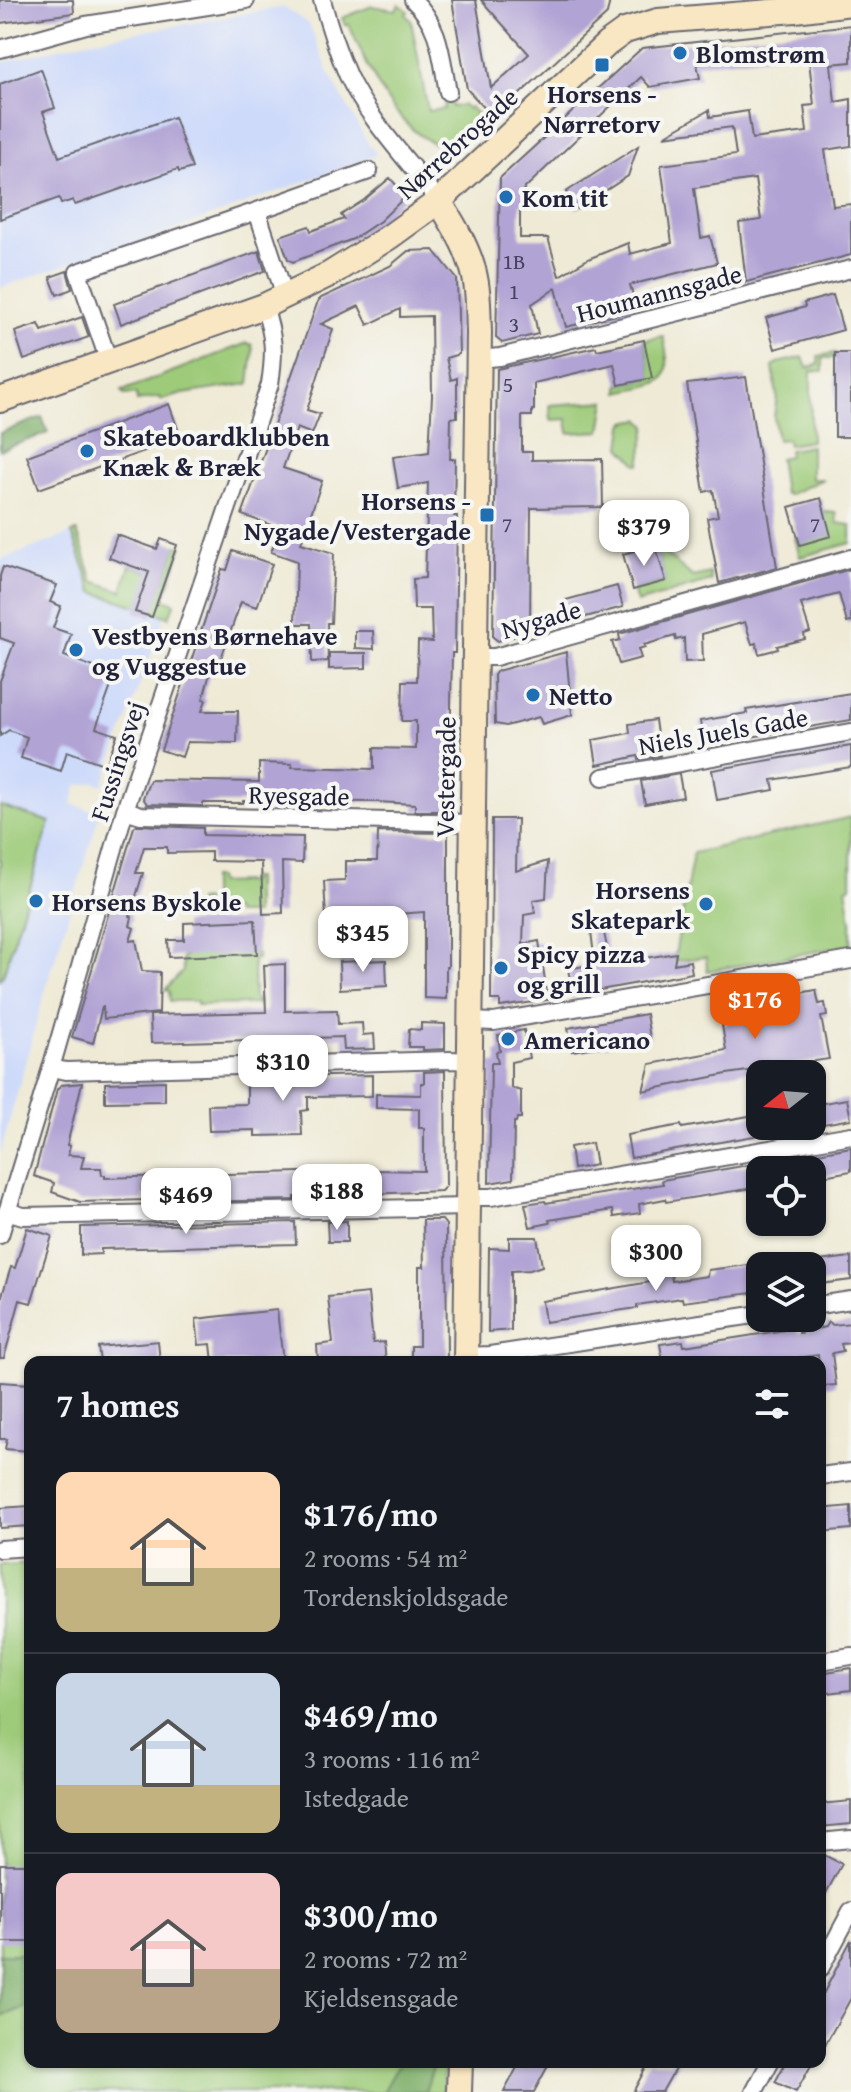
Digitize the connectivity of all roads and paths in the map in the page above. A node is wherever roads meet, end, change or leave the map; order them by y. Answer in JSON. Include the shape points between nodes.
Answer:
{"nodes":[{"id":1,"x":246,"y":0,"type":"edge"},
{"id":2,"x":322,"y":0,"type":"edge"},
{"id":3,"x":413,"y":0,"type":"edge"},
{"id":4,"x":851,"y":3,"type":"edge"},
{"id":5,"x":763,"y":6,"type":"edge"},
{"id":6,"x":0,"y":49,"type":"edge"},
{"id":7,"x":448,"y":92,"type":"dead end"},
{"id":8,"x":369,"y":171,"type":"dead end"},
{"id":9,"x":439,"y":201,"type":"junction"},
{"id":10,"x":257,"y":211,"type":"junction"},
{"id":11,"x":851,"y":269,"type":"edge"},
{"id":12,"x":274,"y":301,"type":"junction"},
{"id":13,"x":478,"y":359,"type":"junction"},
{"id":14,"x":109,"y":362,"type":"junction"},
{"id":15,"x":0,"y":400,"type":"edge"},
{"id":16,"x":851,"y":558,"type":"edge"},
{"id":17,"x":475,"y":657,"type":"junction"},
{"id":18,"x":851,"y":732,"type":"edge"},
{"id":19,"x":603,"y":777,"type":"dead end"},
{"id":20,"x":125,"y":810,"type":"junction"},
{"id":21,"x":472,"y":823,"type":"junction"},
{"id":22,"x":851,"y":960,"type":"edge"},
{"id":23,"x":471,"y":1021,"type":"junction"},
{"id":24,"x":471,"y":1061,"type":"junction"},
{"id":25,"x":51,"y":1068,"type":"junction"},
{"id":26,"x":851,"y":1135,"type":"edge"},
{"id":27,"x":469,"y":1202,"type":"junction"},
{"id":28,"x":7,"y":1211,"type":"junction"},
{"id":29,"x":0,"y":1235,"type":"edge"},
{"id":30,"x":851,"y":1300,"type":"edge"},
{"id":31,"x":826,"y":1304,"type":"edge"},
{"id":32,"x":746,"y":1316,"type":"edge"},
{"id":33,"x":466,"y":1356,"type":"edge"},
{"id":34,"x":486,"y":1356,"type":"edge"},
{"id":35,"x":851,"y":1472,"type":"edge"},
{"id":36,"x":826,"y":1475,"type":"edge"},
{"id":37,"x":24,"y":1547,"type":"edge"},
{"id":38,"x":0,"y":1549,"type":"edge"},
{"id":39,"x":851,"y":1656,"type":"edge"},
{"id":40,"x":826,"y":1660,"type":"edge"},
{"id":41,"x":851,"y":1839,"type":"edge"},
{"id":42,"x":826,"y":1841,"type":"edge"},
{"id":43,"x":851,"y":1911,"type":"edge"},
{"id":44,"x":826,"y":1958,"type":"edge"},
{"id":45,"x":460,"y":2068,"type":"edge"},
{"id":46,"x":767,"y":2068,"type":"edge"},
{"id":47,"x":459,"y":2092,"type":"edge"},
{"id":48,"x":754,"y":2092,"type":"edge"}],
"edges":[{"from":1,"to":6,"type":"street","via":[[86,25]]},
{"from":2,"to":9,"type":"street","via":[[349,79]]},
{"from":3,"to":7,"type":"street","via":[[438,36]]},
{"from":4,"to":5,"type":"main road","name":"Nørrebrogade"},
{"from":5,"to":9,"type":"main road","name":"Nørrebrogade","via":[[625,31]]},
{"from":8,"to":10,"type":"street","name":"Nørrebrogade"},
{"from":9,"to":12,"type":"main road","name":"Nørrebrogade","via":[[342,267]]},
{"from":9,"to":13,"type":"main road","name":"Vestergade","via":[[472,263],[478,291]]},
{"from":10,"to":12,"type":"street"},
{"from":10,"to":14,"type":"street","name":"Nørrebrogade","via":[[78,272]]},
{"from":11,"to":13,"type":"street","name":"Houmannsgade"},
{"from":12,"to":14,"type":"main road","name":"Nørrebrogade"},
{"from":12,"to":20,"type":"street","name":"Fussingsvej","via":[[270,384]]},
{"from":13,"to":17,"type":"main road","name":"Vestergade"},
{"from":14,"to":15,"type":"main road","name":"Nørrebrogade"},
{"from":16,"to":17,"type":"street","name":"Nygade","via":[[495,657]]},
{"from":17,"to":21,"type":"main road","name":"Vestergade"},
{"from":18,"to":19,"type":"street","name":"Niels Juels Gade"},
{"from":20,"to":21,"type":"street","name":"Ryesgade","via":[[141,815]]},
{"from":20,"to":25,"type":"street","name":"Fussingsvej"},
{"from":21,"to":23,"type":"main road","name":"Vestergade"},
{"from":22,"to":23,"type":"street","via":[[494,1022]]},
{"from":23,"to":24,"type":"main road","name":"Vestergade"},
{"from":24,"to":25,"type":"street"},
{"from":24,"to":27,"type":"main road","name":"Vestergade"},
{"from":25,"to":28,"type":"street","name":"Fussingsvej"},
{"from":26,"to":27,"type":"street"},
{"from":27,"to":28,"type":"street","via":[[23,1216]]},
{"from":27,"to":33,"type":"main road","name":"Vestergade"},
{"from":28,"to":29,"type":"street","name":"Fussingsvej"},
{"from":30,"to":31,"type":"street"},
{"from":32,"to":34,"type":"street"},
{"from":35,"to":36,"type":"street"},
{"from":37,"to":38,"type":"street"},
{"from":39,"to":40,"type":"street"},
{"from":41,"to":42,"type":"street"},
{"from":43,"to":44,"type":"street"},
{"from":45,"to":47,"type":"main road"},
{"from":46,"to":48,"type":"street"}]}
